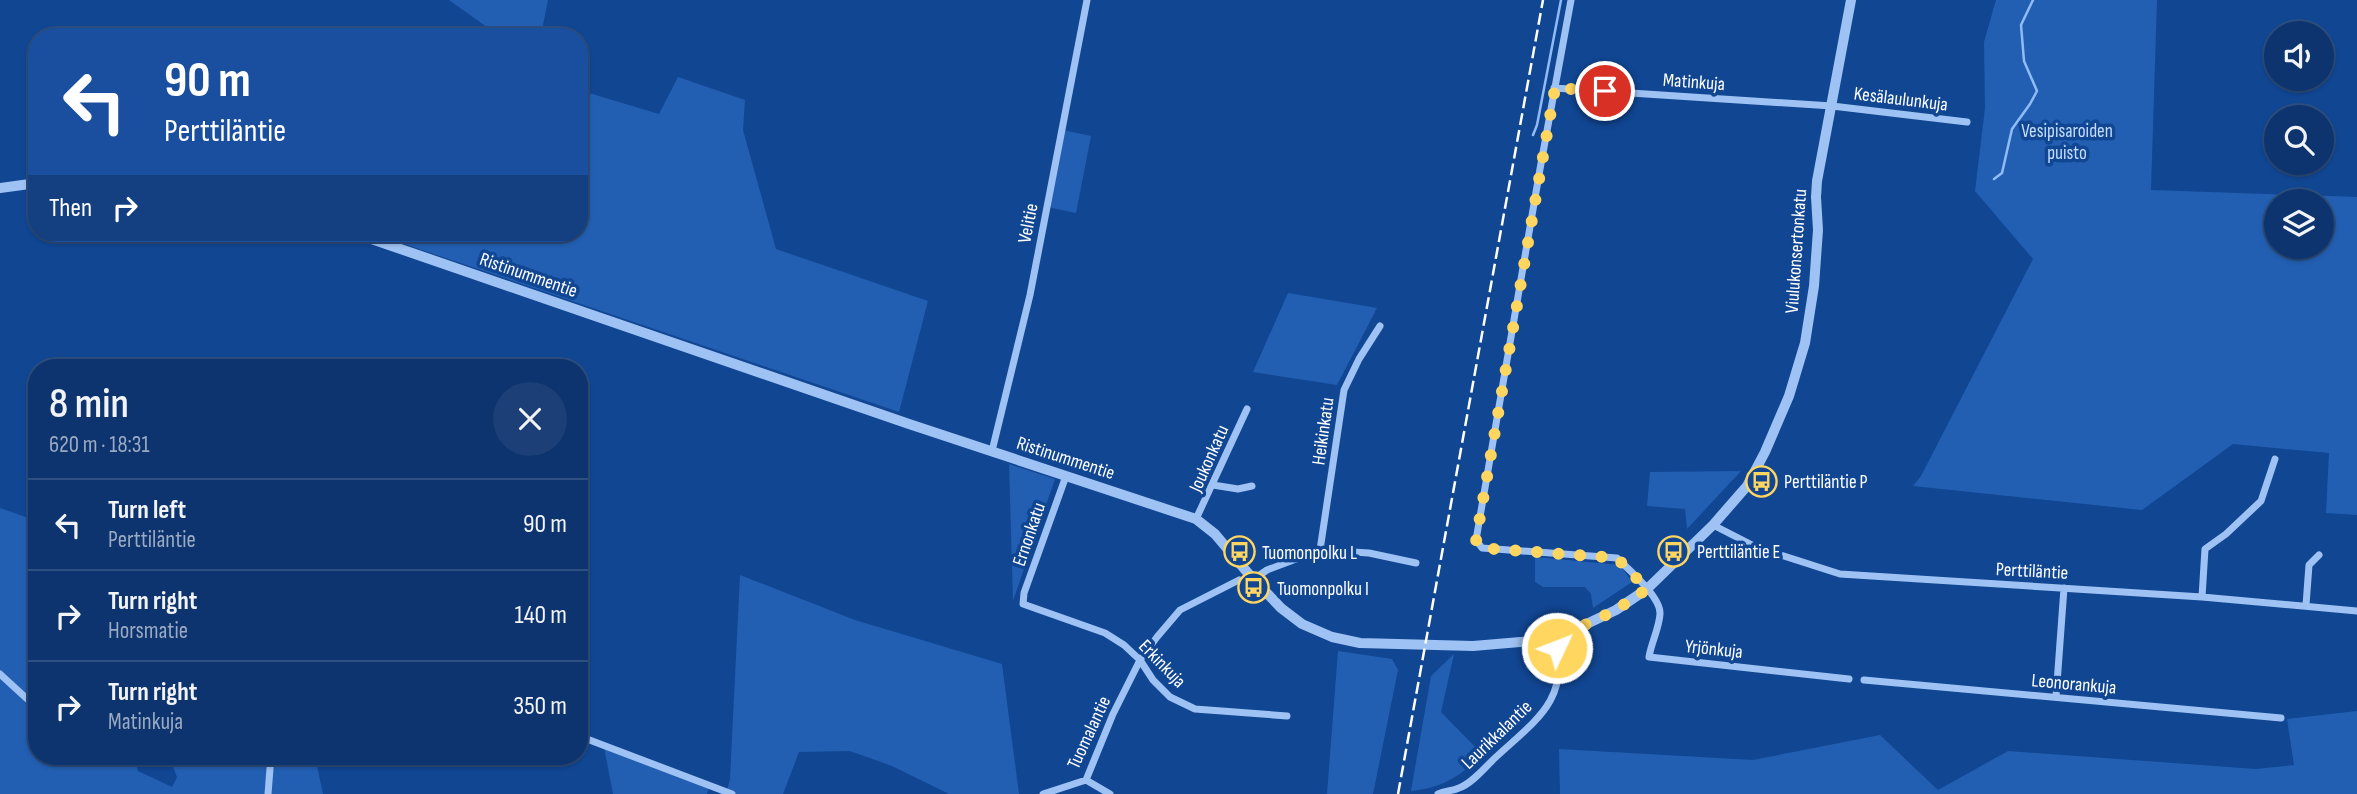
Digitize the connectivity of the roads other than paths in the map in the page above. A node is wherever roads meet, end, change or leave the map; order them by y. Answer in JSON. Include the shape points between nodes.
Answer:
{"nodes":[{"id":1,"x":1087,"y":0,"type":"edge"},
{"id":2,"x":1571,"y":0,"type":"edge"},
{"id":3,"x":1850,"y":0,"type":"edge"},
{"id":4,"x":1555,"y":88,"type":"junction"},
{"id":5,"x":1832,"y":106,"type":"junction"},
{"id":6,"x":1967,"y":122,"type":"dead end"},
{"id":7,"x":28,"y":184,"type":"edge"},
{"id":8,"x":0,"y":188,"type":"edge"},
{"id":9,"x":380,"y":242,"type":"edge"},
{"id":10,"x":1380,"y":326,"type":"dead end"},
{"id":11,"x":1247,"y":409,"type":"dead end"},
{"id":12,"x":992,"y":451,"type":"junction"},
{"id":13,"x":2275,"y":459,"type":"dead end"},
{"id":14,"x":1066,"y":476,"type":"junction"},
{"id":15,"x":1213,"y":485,"type":"junction"},
{"id":16,"x":1252,"y":486,"type":"dead end"},
{"id":17,"x":1196,"y":519,"type":"junction"},
{"id":18,"x":1713,"y":525,"type":"junction"},
{"id":19,"x":1320,"y":550,"type":"junction"},
{"id":20,"x":2319,"y":555,"type":"dead end"},
{"id":21,"x":1416,"y":563,"type":"dead end"},
{"id":22,"x":1254,"y":579,"type":"junction"},
{"id":23,"x":1240,"y":580,"type":"dead end"},
{"id":24,"x":2064,"y":588,"type":"junction"},
{"id":25,"x":1647,"y":589,"type":"junction"},
{"id":26,"x":2202,"y":597,"type":"junction"},
{"id":27,"x":1023,"y":604,"type":"joint"},
{"id":28,"x":2306,"y":606,"type":"junction"},
{"id":29,"x":2357,"y":611,"type":"edge"},
{"id":30,"x":1555,"y":639,"type":"junction"},
{"id":31,"x":1140,"y":660,"type":"junction"},
{"id":32,"x":0,"y":674,"type":"edge"},
{"id":33,"x":1849,"y":679,"type":"dead end"},
{"id":34,"x":1864,"y":680,"type":"dead end"},
{"id":35,"x":2056,"y":696,"type":"junction"},
{"id":36,"x":28,"y":700,"type":"edge"},
{"id":37,"x":1287,"y":716,"type":"dead end"},
{"id":38,"x":2281,"y":718,"type":"dead end"},
{"id":39,"x":588,"y":739,"type":"edge"},
{"id":40,"x":270,"y":765,"type":"edge"},
{"id":41,"x":1086,"y":780,"type":"junction"},
{"id":42,"x":268,"y":794,"type":"edge"},
{"id":43,"x":732,"y":794,"type":"edge"},
{"id":44,"x":1043,"y":794,"type":"edge"},
{"id":45,"x":1110,"y":794,"type":"edge"},
{"id":46,"x":1439,"y":794,"type":"edge"}],
"edges":[{"from":1,"to":12,"type":"street","name":"Velitie","via":[[1030,295]]},
{"from":2,"to":4,"type":"street"},
{"from":3,"to":5,"type":"street","name":"Viulukonsertonkatu"},
{"from":4,"to":5,"type":"street","name":"Matinkuja"},
{"from":4,"to":25,"type":"street","via":[[1476,540],[1482,548],[1617,558]]},
{"from":5,"to":6,"type":"street","name":"Kesälaulunkuja"},
{"from":5,"to":18,"type":"street","name":"Viulukonsertonkatu","via":[[1817,181],[1814,286],[1805,343],[1766,452],[1747,486]]},
{"from":7,"to":8,"type":"street"},
{"from":9,"to":12,"type":"street","name":"Ristinummentie"},
{"from":10,"to":19,"type":"street","name":"Heikinkatu","via":[[1344,390]]},
{"from":11,"to":15,"type":"street","name":"Joukonkatu"},
{"from":12,"to":14,"type":"street","name":"Ristinummentie"},
{"from":13,"to":26,"type":"street","via":[[2261,501],[2206,550]]},
{"from":14,"to":17,"type":"street","name":"Ristinummentie"},
{"from":14,"to":27,"type":"street","name":"Ernonkatu"},
{"from":15,"to":16,"type":"street"},
{"from":15,"to":17,"type":"street","name":"Joukonkatu"},
{"from":17,"to":22,"type":"street","name":"Ristinummentie"},
{"from":18,"to":24,"type":"street","name":"Perttiläntie","via":[[1756,547],[1840,574]]},
{"from":18,"to":25,"type":"street","name":"Ristinummentie"},
{"from":19,"to":21,"type":"street","via":[[1369,553]]},
{"from":19,"to":22,"type":"street"},
{"from":20,"to":28,"type":"street","via":[[2309,565]]},
{"from":22,"to":30,"type":"street","name":"Ristinummentie","via":[[1302,624],[1360,643],[1473,646]]},
{"from":23,"to":31,"type":"street","name":"Tuomalantie","via":[[1180,610]]},
{"from":24,"to":26,"type":"street","name":"Perttiläntie"},
{"from":24,"to":35,"type":"street"},
{"from":25,"to":30,"type":"street","name":"Ristinummentie","via":[[1616,610]]},
{"from":25,"to":33,"type":"street","name":"Yrjönkuja","via":[[1660,611],[1649,657]]},
{"from":26,"to":28,"type":"street","name":"Perttiläntie"},
{"from":27,"to":31,"type":"street","name":"Erkinkuja","via":[[1105,633]]},
{"from":28,"to":29,"type":"street","name":"Perttiläntie"},
{"from":30,"to":46,"type":"street","name":"Laurikkalantie","via":[[1559,678],[1540,716],[1465,785]]},
{"from":31,"to":37,"type":"street","name":"Erkinkuja","via":[[1170,697],[1195,709]]},
{"from":31,"to":41,"type":"street","name":"Tuomalantie"},
{"from":32,"to":36,"type":"street"},
{"from":34,"to":35,"type":"street","name":"Leonorankuja"},
{"from":35,"to":38,"type":"street","name":"Leonorankuja"},
{"from":39,"to":43,"type":"street"},
{"from":40,"to":42,"type":"street"},
{"from":41,"to":44,"type":"street","name":"Tuomalantie"},
{"from":41,"to":45,"type":"street"}]}
